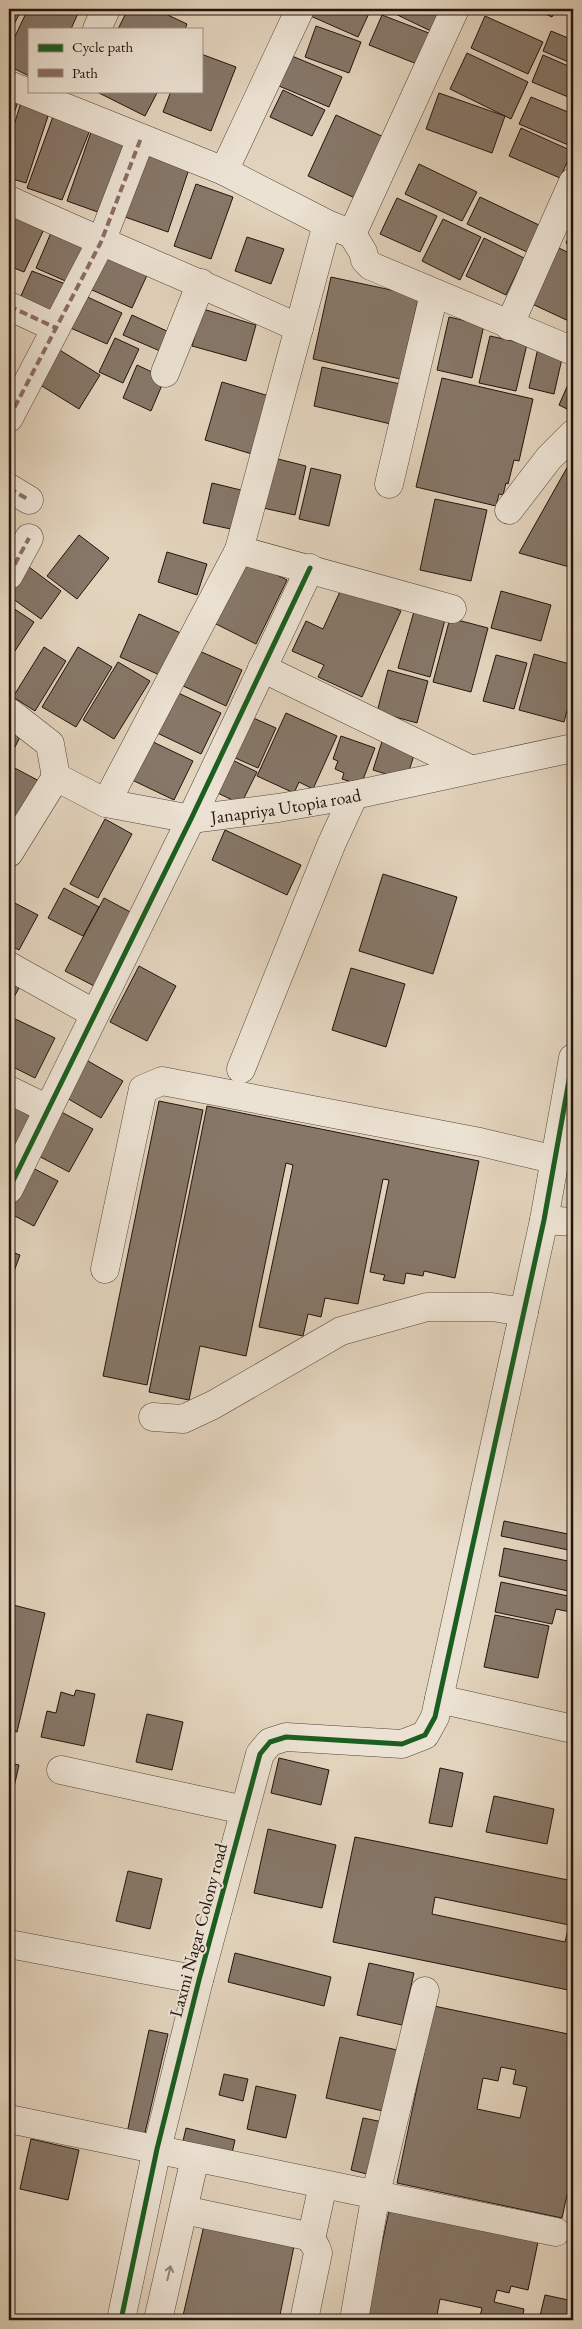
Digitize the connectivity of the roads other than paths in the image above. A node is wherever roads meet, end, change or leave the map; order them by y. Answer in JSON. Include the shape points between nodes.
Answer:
{"nodes":[{"id":1,"x":106,"y":9,"type":"edge"},
{"id":2,"x":300,"y":9,"type":"edge"},
{"id":3,"x":455,"y":9,"type":"edge"},
{"id":4,"x":97,"y":28,"type":"edge"},
{"id":5,"x":9,"y":85,"type":"edge"},
{"id":6,"x":28,"y":90,"type":"edge"},
{"id":7,"x":37,"y":92,"type":"edge"},
{"id":8,"x":65,"y":99,"type":"edge"},
{"id":9,"x":141,"y":138,"type":"junction"},
{"id":10,"x":224,"y":170,"type":"junction"},
{"id":11,"x":573,"y":182,"type":"edge"},
{"id":12,"x":9,"y":200,"type":"edge"},
{"id":13,"x":327,"y":224,"type":"junction"},
{"id":14,"x":352,"y":234,"type":"junction"},
{"id":15,"x":101,"y":242,"type":"junction"},
{"id":16,"x":201,"y":283,"type":"junction"},
{"id":17,"x":434,"y":294,"type":"junction"},
{"id":18,"x":9,"y":306,"type":"edge"},
{"id":19,"x":509,"y":326,"type":"junction"},
{"id":20,"x":56,"y":328,"type":"junction"},
{"id":21,"x":299,"y":328,"type":"junction"},
{"id":22,"x":573,"y":351,"type":"edge"},
{"id":23,"x":164,"y":373,"type":"dead end"},
{"id":24,"x":9,"y":418,"type":"edge"},
{"id":25,"x":573,"y":434,"type":"edge"},
{"id":26,"x":389,"y":484,"type":"dead end"},
{"id":27,"x":509,"y":510,"type":"dead end"},
{"id":28,"x":28,"y":538,"type":"dead end"},
{"id":29,"x":239,"y":550,"type":"junction"},
{"id":30,"x":310,"y":568,"type":"junction"},
{"id":31,"x":9,"y":575,"type":"edge"},
{"id":32,"x":452,"y":609,"type":"dead end"},
{"id":33,"x":262,"y":668,"type":"junction"},
{"id":34,"x":9,"y":712,"type":"edge"},
{"id":35,"x":573,"y":748,"type":"edge"},
{"id":36,"x":470,"y":769,"type":"junction"},
{"id":37,"x":56,"y":777,"type":"junction"},
{"id":38,"x":354,"y":795,"type":"junction"},
{"id":39,"x":106,"y":803,"type":"junction"},
{"id":40,"x":191,"y":819,"type":"junction"},
{"id":41,"x":9,"y":853,"type":"edge"},
{"id":42,"x":9,"y":966,"type":"edge"},
{"id":43,"x":95,"y":1014,"type":"junction"},
{"id":44,"x":573,"y":1058,"type":"edge"},
{"id":45,"x":241,"y":1069,"type":"dead end"},
{"id":46,"x":9,"y":1090,"type":"edge"},
{"id":47,"x":48,"y":1109,"type":"junction"},
{"id":48,"x":556,"y":1160,"type":"junction"},
{"id":49,"x":9,"y":1189,"type":"edge"},
{"id":50,"x":544,"y":1220,"type":"junction"},
{"id":51,"x":573,"y":1222,"type":"edge"},
{"id":52,"x":105,"y":1270,"type":"dead end"},
{"id":53,"x":524,"y":1312,"type":"junction"},
{"id":54,"x":153,"y":1416,"type":"dead end"},
{"id":55,"x":439,"y":1699,"type":"junction"},
{"id":56,"x":573,"y":1730,"type":"edge"},
{"id":57,"x":61,"y":1770,"type":"dead end"},
{"id":58,"x":244,"y":1810,"type":"junction"},
{"id":59,"x":9,"y":1944,"type":"edge"},
{"id":60,"x":199,"y":1980,"type":"junction"},
{"id":61,"x":425,"y":1991,"type":"dead end"},
{"id":62,"x":9,"y":2119,"type":"edge"},
{"id":63,"x":157,"y":2149,"type":"junction"},
{"id":64,"x":195,"y":2158,"type":"junction"},
{"id":65,"x":324,"y":2185,"type":"junction"},
{"id":66,"x":376,"y":2193,"type":"junction"},
{"id":67,"x":184,"y":2210,"type":"junction"},
{"id":68,"x":556,"y":2232,"type":"dead end"},
{"id":69,"x":311,"y":2239,"type":"junction"},
{"id":70,"x":121,"y":2320,"type":"edge"},
{"id":71,"x":158,"y":2320,"type":"edge"},
{"id":72,"x":304,"y":2320,"type":"edge"},
{"id":73,"x":354,"y":2320,"type":"edge"}],
"edges":[{"from":1,"to":4,"type":"street"},
{"from":2,"to":10,"type":"street"},
{"from":3,"to":14,"type":"street"},
{"from":5,"to":6,"type":"street"},
{"from":7,"to":8,"type":"street"},
{"from":8,"to":9,"type":"street"},
{"from":9,"to":10,"type":"street"},
{"from":9,"to":15,"type":"street"},
{"from":10,"to":13,"type":"street"},
{"from":11,"to":19,"type":"street"},
{"from":12,"to":15,"type":"street"},
{"from":13,"to":14,"type":"street"},
{"from":13,"to":21,"type":"street"},
{"from":14,"to":17,"type":"street","via":[[364,260],[371,266]]},
{"from":15,"to":16,"type":"street"},
{"from":15,"to":20,"type":"street"},
{"from":16,"to":21,"type":"street"},
{"from":16,"to":23,"type":"street"},
{"from":17,"to":19,"type":"street"},
{"from":17,"to":26,"type":"street"},
{"from":18,"to":20,"type":"street"},
{"from":19,"to":22,"type":"street"},
{"from":20,"to":24,"type":"street"},
{"from":21,"to":29,"type":"street"},
{"from":25,"to":27,"type":"street","via":[[549,458]]},
{"from":28,"to":31,"type":"street"},
{"from":29,"to":30,"type":"street"},
{"from":29,"to":39,"type":"street"},
{"from":30,"to":32,"type":"street"},
{"from":30,"to":33,"type":"street"},
{"from":33,"to":36,"type":"street"},
{"from":33,"to":40,"type":"street"},
{"from":34,"to":37,"type":"street","via":[[50,744]]},
{"from":35,"to":36,"type":"street","name":"Janapriya Utopia road"},
{"from":36,"to":38,"type":"street","name":"Janapriya Utopia road"},
{"from":37,"to":39,"type":"street","name":"Janapriya Utopia road"},
{"from":37,"to":41,"type":"street"},
{"from":38,"to":40,"type":"street","name":"Janapriya Utopia road"},
{"from":38,"to":45,"type":"street"},
{"from":39,"to":40,"type":"street","name":"Janapriya Utopia road"},
{"from":40,"to":43,"type":"street"},
{"from":42,"to":43,"type":"street"},
{"from":43,"to":47,"type":"street"},
{"from":44,"to":48,"type":"street","name":"Laxmi Nagar Colony road"},
{"from":46,"to":47,"type":"street"},
{"from":47,"to":49,"type":"street"},
{"from":48,"to":50,"type":"street","name":"Laxmi Nagar Colony road"},
{"from":48,"to":52,"type":"street","via":[[480,1142],[162,1082],[143,1089]]},
{"from":50,"to":51,"type":"street"},
{"from":50,"to":53,"type":"street","name":"Laxmi Nagar Colony road"},
{"from":53,"to":54,"type":"street","via":[[492,1307],[427,1307],[341,1331],[183,1419]]},
{"from":53,"to":55,"type":"street","name":"Laxmi Nagar Colony road"},
{"from":55,"to":56,"type":"street"},
{"from":55,"to":58,"type":"street","name":"Laxmi Nagar Colony road","via":[[435,1718],[425,1735],[402,1744],[286,1737],[270,1742],[260,1754]]},
{"from":57,"to":58,"type":"street"},
{"from":58,"to":60,"type":"street","name":"Laxmi Nagar Colony road"},
{"from":59,"to":60,"type":"street"},
{"from":60,"to":63,"type":"street","name":"Laxmi Nagar Colony road"},
{"from":61,"to":66,"type":"street"},
{"from":62,"to":63,"type":"street"},
{"from":63,"to":64,"type":"street"},
{"from":63,"to":70,"type":"street","name":"Laxmi Nagar Colony road"},
{"from":64,"to":65,"type":"street"},
{"from":64,"to":67,"type":"street"},
{"from":65,"to":66,"type":"street"},
{"from":65,"to":69,"type":"street"},
{"from":66,"to":68,"type":"street"},
{"from":66,"to":73,"type":"street"},
{"from":67,"to":69,"type":"street"},
{"from":71,"to":67,"type":"street","one_way":true},
{"from":69,"to":72,"type":"street","via":[[318,2253]]}]}
